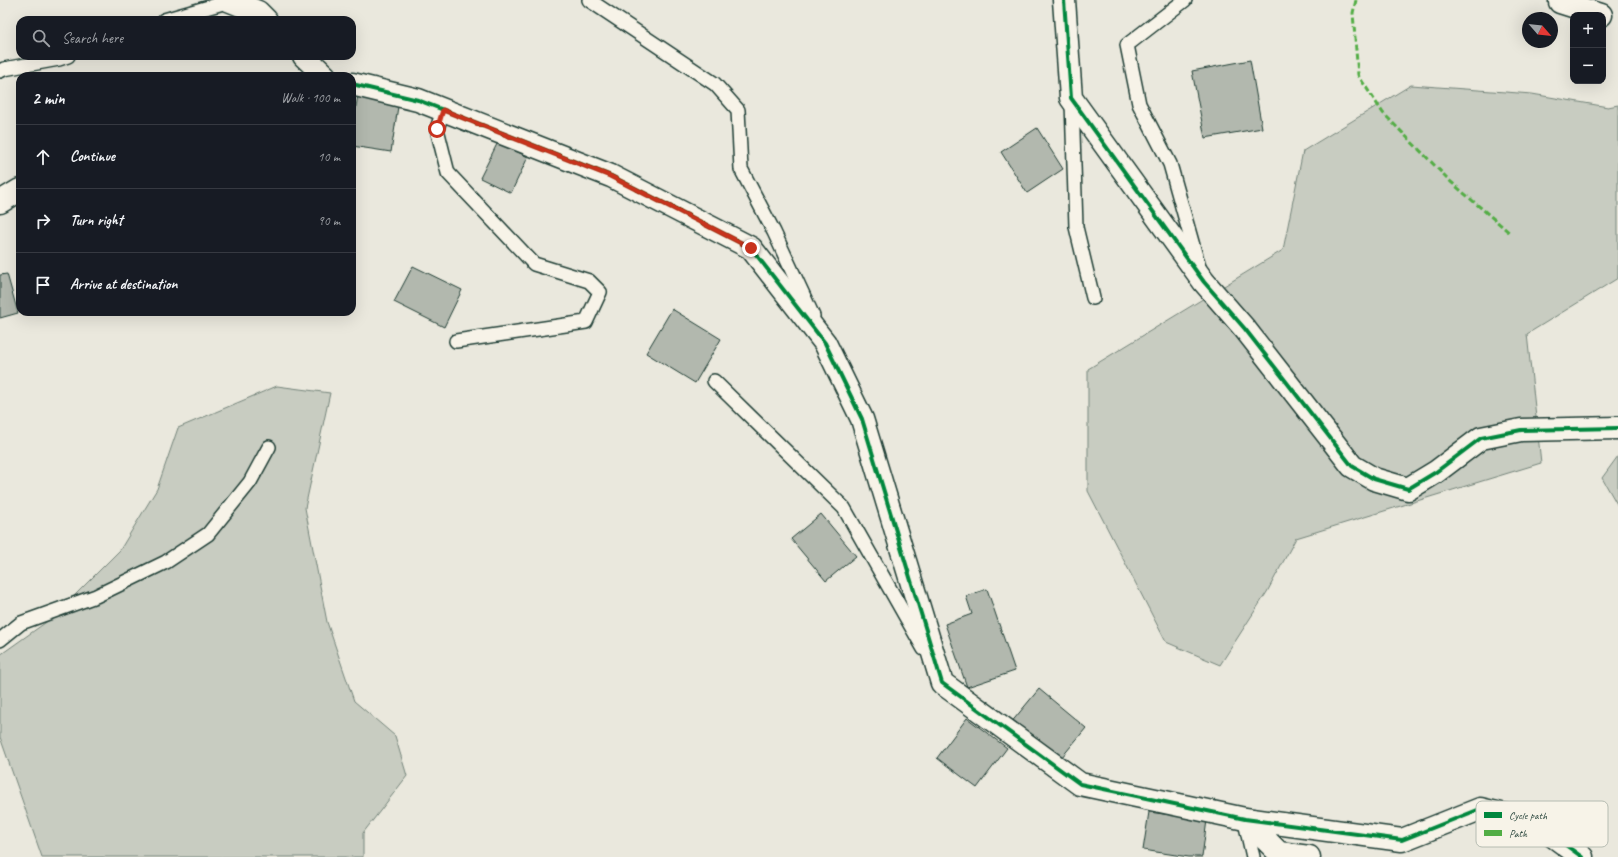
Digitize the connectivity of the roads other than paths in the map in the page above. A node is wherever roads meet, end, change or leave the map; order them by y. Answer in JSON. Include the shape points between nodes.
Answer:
{"nodes":[{"id":1,"x":229,"y":0,"type":"edge"},
{"id":2,"x":589,"y":0,"type":"edge"},
{"id":3,"x":1064,"y":0,"type":"edge"},
{"id":4,"x":1185,"y":0,"type":"edge"},
{"id":5,"x":1560,"y":1,"type":"edge"},
{"id":6,"x":1593,"y":12,"type":"edge"},
{"id":7,"x":177,"y":16,"type":"edge"},
{"id":8,"x":262,"y":16,"type":"edge"},
{"id":9,"x":1606,"y":16,"type":"edge"},
{"id":10,"x":1618,"y":20,"type":"edge"},
{"id":11,"x":59,"y":60,"type":"edge"},
{"id":12,"x":308,"y":60,"type":"edge"},
{"id":13,"x":0,"y":72,"type":"edge"},
{"id":14,"x":321,"y":72,"type":"edge"},
{"id":15,"x":356,"y":85,"type":"edge"},
{"id":16,"x":1072,"y":98,"type":"junction"},
{"id":17,"x":443,"y":110,"type":"junction"},
{"id":18,"x":16,"y":192,"type":"edge"},
{"id":19,"x":0,"y":202,"type":"edge"},
{"id":20,"x":1204,"y":282,"type":"junction"},
{"id":21,"x":1093,"y":298,"type":"dead end"},
{"id":22,"x":456,"y":341,"type":"dead end"},
{"id":23,"x":825,"y":342,"type":"junction"},
{"id":24,"x":714,"y":381,"type":"dead end"},
{"id":25,"x":1618,"y":428,"type":"edge"},
{"id":26,"x":269,"y":447,"type":"dead end"},
{"id":27,"x":0,"y":640,"type":"edge"},
{"id":28,"x":942,"y":683,"type":"junction"},
{"id":29,"x":1476,"y":811,"type":"edge"},
{"id":30,"x":1244,"y":819,"type":"junction"},
{"id":31,"x":1568,"y":847,"type":"edge"},
{"id":32,"x":1253,"y":857,"type":"edge"},
{"id":33,"x":1309,"y":857,"type":"edge"},
{"id":34,"x":1582,"y":857,"type":"edge"}],
"edges":[{"from":1,"to":7,"type":"lane"},
{"from":1,"to":8,"type":"street"},
{"from":2,"to":23,"type":"lane","via":[[715,84],[738,110],[741,169],[774,232]]},
{"from":3,"to":16,"type":"street"},
{"from":4,"to":20,"type":"lane","via":[[1127,45],[1139,104],[1170,164]]},
{"from":5,"to":6,"type":"street"},
{"from":9,"to":10,"type":"street"},
{"from":11,"to":13,"type":"lane","via":[[4,69]]},
{"from":12,"to":14,"type":"street"},
{"from":15,"to":17,"type":"street","via":[[418,100]]},
{"from":16,"to":20,"type":"street"},
{"from":16,"to":21,"type":"lane","via":[[1076,227]]},
{"from":17,"to":22,"type":"lane","via":[[437,129],[448,173],[534,264],[589,281],[600,292],[586,322]]},
{"from":17,"to":23,"type":"street","via":[[610,176],[751,248]]},
{"from":18,"to":19,"type":"street"},
{"from":20,"to":25,"type":"street","via":[[1245,329],[1352,466],[1374,479],[1408,489],[1436,472],[1481,438],[1521,430]]},
{"from":23,"to":28,"type":"street","via":[[862,419]]},
{"from":24,"to":28,"type":"lane","via":[[844,508]]},
{"from":26,"to":27,"type":"lane","via":[[250,482],[208,534],[166,562],[96,596],[21,623]]},
{"from":28,"to":30,"type":"street","via":[[1080,784]]},
{"from":29,"to":30,"type":"street","via":[[1402,840]]},
{"from":30,"to":32,"type":"lane"},
{"from":30,"to":33,"type":"street","via":[[1279,853]]},
{"from":31,"to":34,"type":"street"}]}
